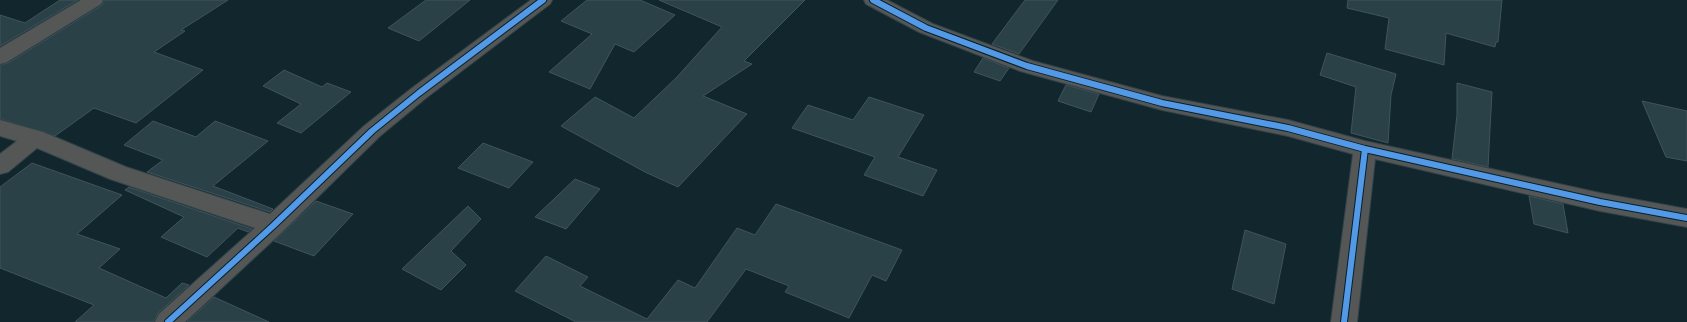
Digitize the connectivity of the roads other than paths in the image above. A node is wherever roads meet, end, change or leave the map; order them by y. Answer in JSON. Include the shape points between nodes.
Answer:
{"nodes":[{"id":1,"x":94,"y":0,"type":"edge"},
{"id":2,"x":543,"y":0,"type":"edge"},
{"id":3,"x":873,"y":0,"type":"edge"},
{"id":4,"x":0,"y":56,"type":"edge"},
{"id":5,"x":0,"y":128,"type":"edge"},
{"id":6,"x":35,"y":138,"type":"junction"},
{"id":7,"x":1365,"y":149,"type":"junction"},
{"id":8,"x":0,"y":166,"type":"edge"},
{"id":9,"x":1687,"y":218,"type":"edge"},
{"id":10,"x":274,"y":225,"type":"junction"},
{"id":11,"x":168,"y":322,"type":"edge"},
{"id":12,"x":1344,"y":322,"type":"edge"}],
"edges":[{"from":1,"to":4,"type":"street"},
{"from":2,"to":10,"type":"street","via":[[372,131]]},
{"from":3,"to":7,"type":"street","via":[[926,28],[1027,66],[1162,103],[1288,128]]},
{"from":5,"to":6,"type":"street"},
{"from":6,"to":8,"type":"street"},
{"from":6,"to":10,"type":"street","via":[[118,173]]},
{"from":7,"to":9,"type":"street","via":[[1600,202]]},
{"from":7,"to":12,"type":"street"},
{"from":10,"to":11,"type":"street"}]}
